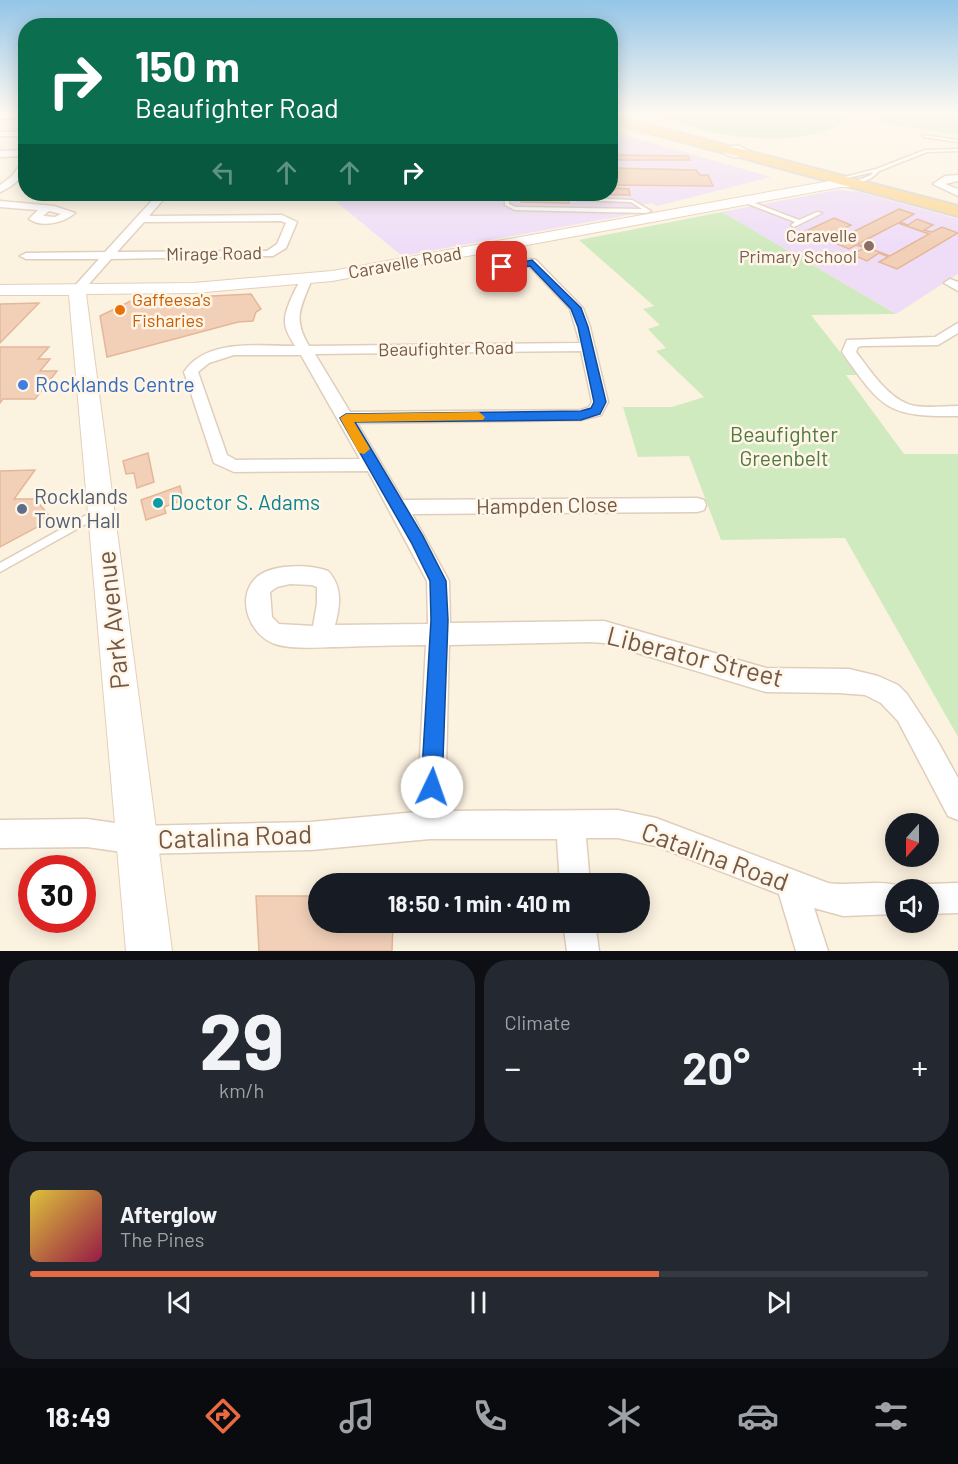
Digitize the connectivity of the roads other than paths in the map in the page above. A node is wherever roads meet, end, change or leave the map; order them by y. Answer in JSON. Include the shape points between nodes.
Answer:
{"nodes":[{"id":1,"x":760,"y":157,"type":"edge"},
{"id":2,"x":910,"y":157,"type":"edge"},
{"id":3,"x":877,"y":170,"type":"junction"},
{"id":4,"x":0,"y":176,"type":"edge"},
{"id":5,"x":18,"y":176,"type":"edge"},
{"id":6,"x":18,"y":178,"type":"edge"},
{"id":7,"x":958,"y":178,"type":"edge"},
{"id":8,"x":844,"y":181,"type":"junction"},
{"id":9,"x":0,"y":189,"type":"edge"},
{"id":10,"x":958,"y":193,"type":"edge"},
{"id":11,"x":618,"y":200,"type":"edge"},
{"id":12,"x":157,"y":201,"type":"edge"},
{"id":13,"x":507,"y":201,"type":"edge"},
{"id":14,"x":745,"y":201,"type":"junction"},
{"id":15,"x":0,"y":204,"type":"edge"},
{"id":16,"x":45,"y":209,"type":"dead end"},
{"id":17,"x":958,"y":210,"type":"edge"},
{"id":18,"x":819,"y":213,"type":"dead end"},
{"id":19,"x":652,"y":214,"type":"junction"},
{"id":20,"x":140,"y":219,"type":"junction"},
{"id":21,"x":799,"y":222,"type":"junction"},
{"id":22,"x":792,"y":226,"type":"dead end"},
{"id":23,"x":107,"y":255,"type":"junction"},
{"id":24,"x":26,"y":256,"type":"dead end"},
{"id":25,"x":502,"y":267,"type":"dead end"},
{"id":26,"x":306,"y":279,"type":"junction"},
{"id":27,"x":0,"y":290,"type":"edge"},
{"id":28,"x":77,"y":290,"type":"junction"},
{"id":29,"x":958,"y":327,"type":"edge"},
{"id":30,"x":586,"y":347,"type":"junction"},
{"id":31,"x":306,"y":350,"type":"junction"},
{"id":32,"x":958,"y":411,"type":"edge"},
{"id":33,"x":346,"y":418,"type":"junction"},
{"id":34,"x":372,"y":465,"type":"junction"},
{"id":35,"x":697,"y":505,"type":"dead end"},
{"id":36,"x":396,"y":507,"type":"junction"},
{"id":37,"x":101,"y":511,"type":"junction"},
{"id":38,"x":0,"y":568,"type":"edge"},
{"id":39,"x":438,"y":634,"type":"junction"},
{"id":40,"x":322,"y":635,"type":"dead end"},
{"id":41,"x":958,"y":806,"type":"edge"},
{"id":42,"x":430,"y":825,"type":"junction"},
{"id":43,"x":570,"y":825,"type":"junction"},
{"id":44,"x":0,"y":834,"type":"edge"},
{"id":45,"x":136,"y":840,"type":"junction"},
{"id":46,"x":574,"y":873,"type":"edge"},
{"id":47,"x":791,"y":884,"type":"junction"},
{"id":48,"x":958,"y":898,"type":"edge"},
{"id":49,"x":885,"y":899,"type":"edge"},
{"id":50,"x":939,"y":899,"type":"edge"},
{"id":51,"x":581,"y":933,"type":"edge"},
{"id":52,"x":149,"y":951,"type":"edge"},
{"id":53,"x":583,"y":951,"type":"edge"},
{"id":54,"x":812,"y":951,"type":"edge"}],
"edges":[{"from":1,"to":8,"type":"main road"},
{"from":2,"to":3,"type":"lane","name":"Caravelle Road"},
{"from":3,"to":8,"type":"lane","name":"Caravelle Road"},
{"from":3,"to":8,"type":"lane","name":"Caravelle Road","via":[[873,176]]},
{"from":4,"to":5,"type":"street"},
{"from":6,"to":9,"type":"street"},
{"from":7,"to":10,"type":"street","via":[[938,184]]},
{"from":8,"to":14,"type":"street","name":"Caravelle Road"},
{"from":8,"to":17,"type":"main road"},
{"from":11,"to":19,"type":"lane","via":[[632,201]]},
{"from":12,"to":20,"type":"street"},
{"from":13,"to":19,"type":"lane","via":[[515,208]]},
{"from":14,"to":19,"type":"street","name":"Caravelle Road"},
{"from":14,"to":21,"type":"lane"},
{"from":15,"to":16,"type":"street"},
{"from":18,"to":21,"type":"lane"},
{"from":19,"to":26,"type":"street","name":"Caravelle Road","via":[[386,268]]},
{"from":20,"to":23,"type":"street"},
{"from":20,"to":23,"type":"street","name":"Mirage Road","via":[[283,218],[292,222],[282,246],[269,254]]},
{"from":21,"to":22,"type":"lane"},
{"from":23,"to":24,"type":"street"},
{"from":23,"to":28,"type":"street"},
{"from":25,"to":30,"type":"street","via":[[534,263],[576,308]]},
{"from":26,"to":28,"type":"street","name":"Caravelle Road","via":[[194,288]]},
{"from":26,"to":31,"type":"street","via":[[290,321]]},
{"from":27,"to":28,"type":"street","name":"Caravelle Road"},
{"from":28,"to":37,"type":"street","name":"Park Avenue"},
{"from":29,"to":32,"type":"street","via":[[938,341],[862,342],[852,344],[849,352],[897,406],[917,412]]},
{"from":30,"to":31,"type":"street","name":"Beaufighter Road"},
{"from":30,"to":33,"type":"street","via":[[600,402],[595,411],[581,416]]},
{"from":31,"to":33,"type":"street"},
{"from":31,"to":34,"type":"street","name":"Beaufighter Road","via":[[234,351],[195,365],[191,372],[220,459],[234,466]]},
{"from":33,"to":34,"type":"street"},
{"from":34,"to":36,"type":"street"},
{"from":35,"to":36,"type":"street","name":"Hampden Close"},
{"from":36,"to":39,"type":"street","via":[[438,581]]},
{"from":37,"to":38,"type":"lane"},
{"from":37,"to":45,"type":"street","name":"Park Avenue"},
{"from":39,"to":40,"type":"street","name":"Liberator Street"},
{"from":39,"to":41,"type":"street","name":"Liberator Street","via":[[604,632],[766,680],[869,683],[891,695],[908,712]]},
{"from":39,"to":42,"type":"street"},
{"from":42,"to":43,"type":"street","name":"Catalina Road"},
{"from":42,"to":45,"type":"street","name":"Catalina Road","via":[[311,836]]},
{"from":43,"to":46,"type":"street"},
{"from":43,"to":47,"type":"street","name":"Catalina Road","via":[[594,823],[640,828]]},
{"from":44,"to":45,"type":"street","name":"Catalina Road","via":[[87,833]]},
{"from":45,"to":52,"type":"street","name":"Park Avenue"},
{"from":47,"to":49,"type":"street","name":"Catalina Road","via":[[843,901]]},
{"from":47,"to":54,"type":"street"},
{"from":48,"to":50,"type":"street"},
{"from":51,"to":53,"type":"street"}]}
